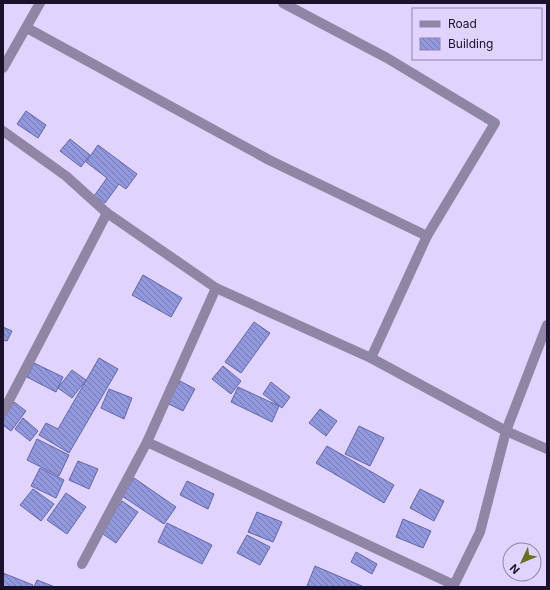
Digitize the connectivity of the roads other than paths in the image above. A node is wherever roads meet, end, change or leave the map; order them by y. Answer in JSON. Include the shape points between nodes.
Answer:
{"nodes":[{"id":1,"x":40,"y":3,"type":"edge"},
{"id":2,"x":283,"y":3,"type":"edge"},
{"id":3,"x":27,"y":28,"type":"junction"},
{"id":4,"x":3,"y":68,"type":"edge"},
{"id":5,"x":3,"y":131,"type":"edge"},
{"id":6,"x":107,"y":213,"type":"junction"},
{"id":7,"x":427,"y":236,"type":"junction"},
{"id":8,"x":216,"y":288,"type":"junction"},
{"id":9,"x":547,"y":325,"type":"edge"},
{"id":10,"x":371,"y":358,"type":"junction"},
{"id":11,"x":3,"y":412,"type":"edge"},
{"id":12,"x":506,"y":431,"type":"junction"},
{"id":13,"x":147,"y":442,"type":"junction"},
{"id":14,"x":547,"y":449,"type":"edge"},
{"id":15,"x":82,"y":564,"type":"dead end"},
{"id":16,"x":453,"y":586,"type":"edge"}],
"edges":[{"from":1,"to":3,"type":"street"},
{"from":2,"to":7,"type":"street","via":[[387,58],[495,123]]},
{"from":3,"to":4,"type":"street"},
{"from":3,"to":7,"type":"street","via":[[269,160]]},
{"from":5,"to":6,"type":"street","via":[[66,176]]},
{"from":6,"to":8,"type":"street"},
{"from":6,"to":11,"type":"street"},
{"from":7,"to":10,"type":"street"},
{"from":8,"to":10,"type":"street"},
{"from":8,"to":13,"type":"street"},
{"from":9,"to":12,"type":"street"},
{"from":10,"to":12,"type":"street"},
{"from":12,"to":14,"type":"street"},
{"from":12,"to":16,"type":"street","via":[[480,532]]},
{"from":13,"to":15,"type":"street"},
{"from":13,"to":16,"type":"street"}]}
